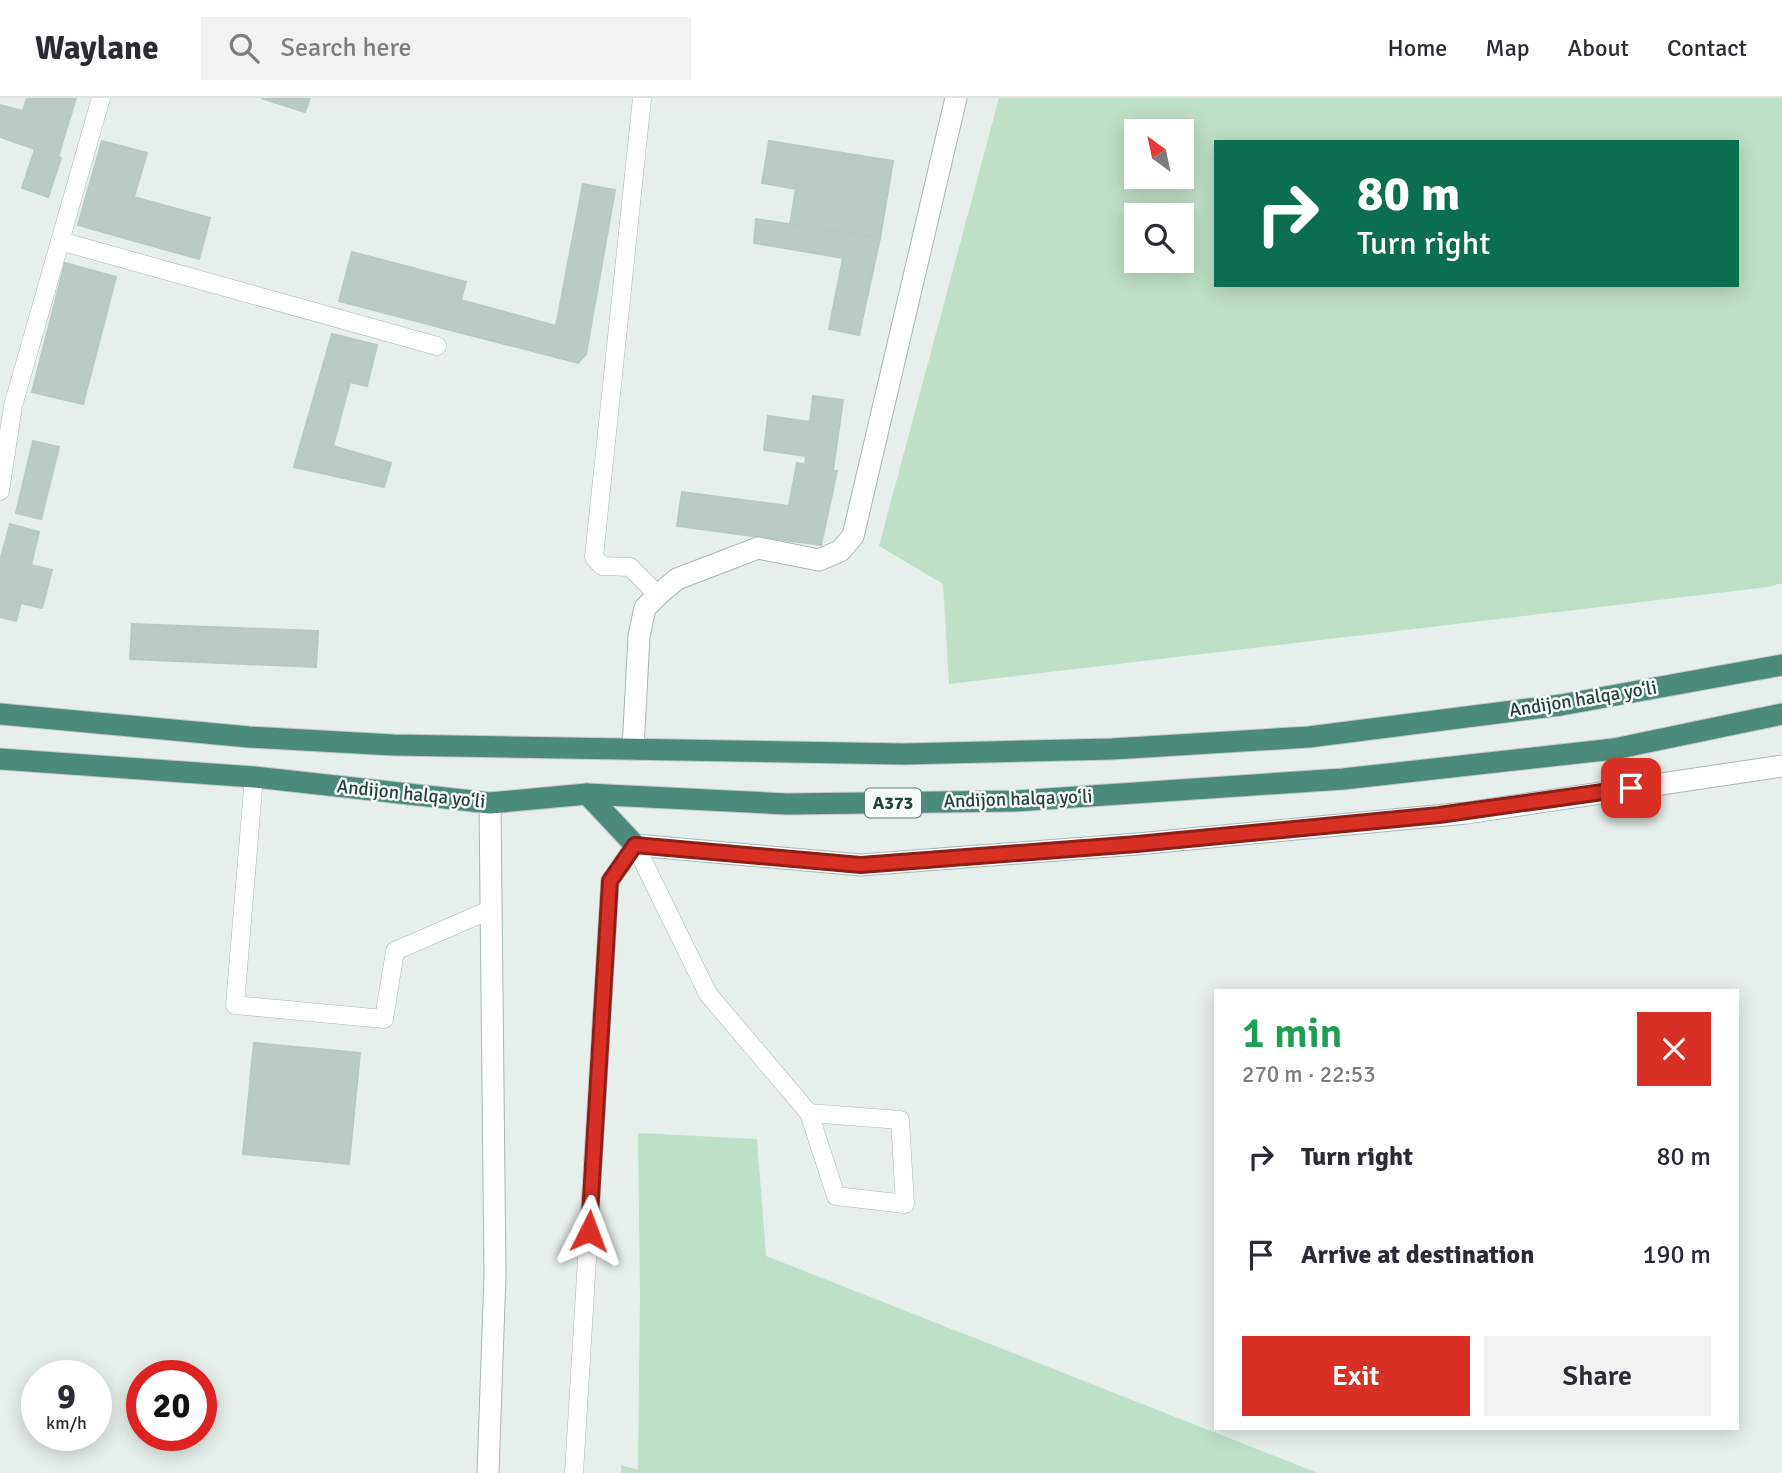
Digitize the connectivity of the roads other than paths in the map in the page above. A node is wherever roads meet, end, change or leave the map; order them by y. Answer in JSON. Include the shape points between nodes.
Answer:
{"nodes":[{"id":1,"x":100,"y":98,"type":"edge"},
{"id":2,"x":642,"y":98,"type":"edge"},
{"id":3,"x":956,"y":98,"type":"edge"},
{"id":4,"x":60,"y":241,"type":"junction"},
{"id":5,"x":437,"y":346,"type":"dead end"},
{"id":6,"x":0,"y":491,"type":"edge"},
{"id":7,"x":658,"y":595,"type":"junction"},
{"id":8,"x":1782,"y":665,"type":"edge"},
{"id":9,"x":0,"y":714,"type":"edge"},
{"id":10,"x":1782,"y":714,"type":"edge"},
{"id":11,"x":633,"y":749,"type":"junction"},
{"id":12,"x":0,"y":759,"type":"edge"},
{"id":13,"x":1782,"y":766,"type":"edge"},
{"id":14,"x":254,"y":777,"type":"junction"},
{"id":15,"x":587,"y":794,"type":"junction"},
{"id":16,"x":490,"y":803,"type":"junction"},
{"id":17,"x":635,"y":845,"type":"junction"},
{"id":18,"x":492,"y":909,"type":"junction"},
{"id":19,"x":809,"y":1112,"type":"junction"},
{"id":20,"x":488,"y":1473,"type":"edge"},
{"id":21,"x":574,"y":1473,"type":"edge"}],
"edges":[{"from":1,"to":4,"type":"lane"},
{"from":2,"to":7,"type":"lane","via":[[594,557],[602,566],[630,567]]},
{"from":3,"to":7,"type":"street","via":[[853,536],[840,551],[819,560],[758,548],[677,579]]},
{"from":4,"to":5,"type":"lane"},
{"from":4,"to":6,"type":"lane","via":[[13,406]]},
{"from":7,"to":11,"type":"street","via":[[645,608],[639,636]]},
{"from":8,"to":11,"type":"highway","name":"Andijon halqa yo‘li","via":[[1560,705],[1309,737],[1112,749],[904,754]]},
{"from":9,"to":11,"type":"highway","name":"Andijon halqa yo‘li","via":[[340,743]]},
{"from":10,"to":15,"type":"highway","name":"Andijon halqa yo‘li","number":"A373","via":[[1614,749],[1316,781],[1015,801],[787,804]]},
{"from":12,"to":14,"type":"highway","name":"Andijon halqa yo‘li","number":"A373"},
{"from":13,"to":17,"type":"street","via":[[1466,813],[861,865]]},
{"from":14,"to":16,"type":"highway","name":"Andijon halqa yo‘li","number":"A373"},
{"from":14,"to":18,"type":"lane","via":[[235,1005],[384,1019],[395,951]]},
{"from":15,"to":16,"type":"highway","name":"Andijon halqa yo‘li","number":"A373"},
{"from":15,"to":17,"type":"highway"},
{"from":16,"to":18,"type":"street"},
{"from":17,"to":19,"type":"lane","via":[[708,994]]},
{"from":17,"to":21,"type":"lane","via":[[610,881]]},
{"from":18,"to":20,"type":"street","via":[[495,1276]]},
{"from":19,"to":19,"type":"lane","via":[[836,1196],[905,1204],[900,1120]]}]}
